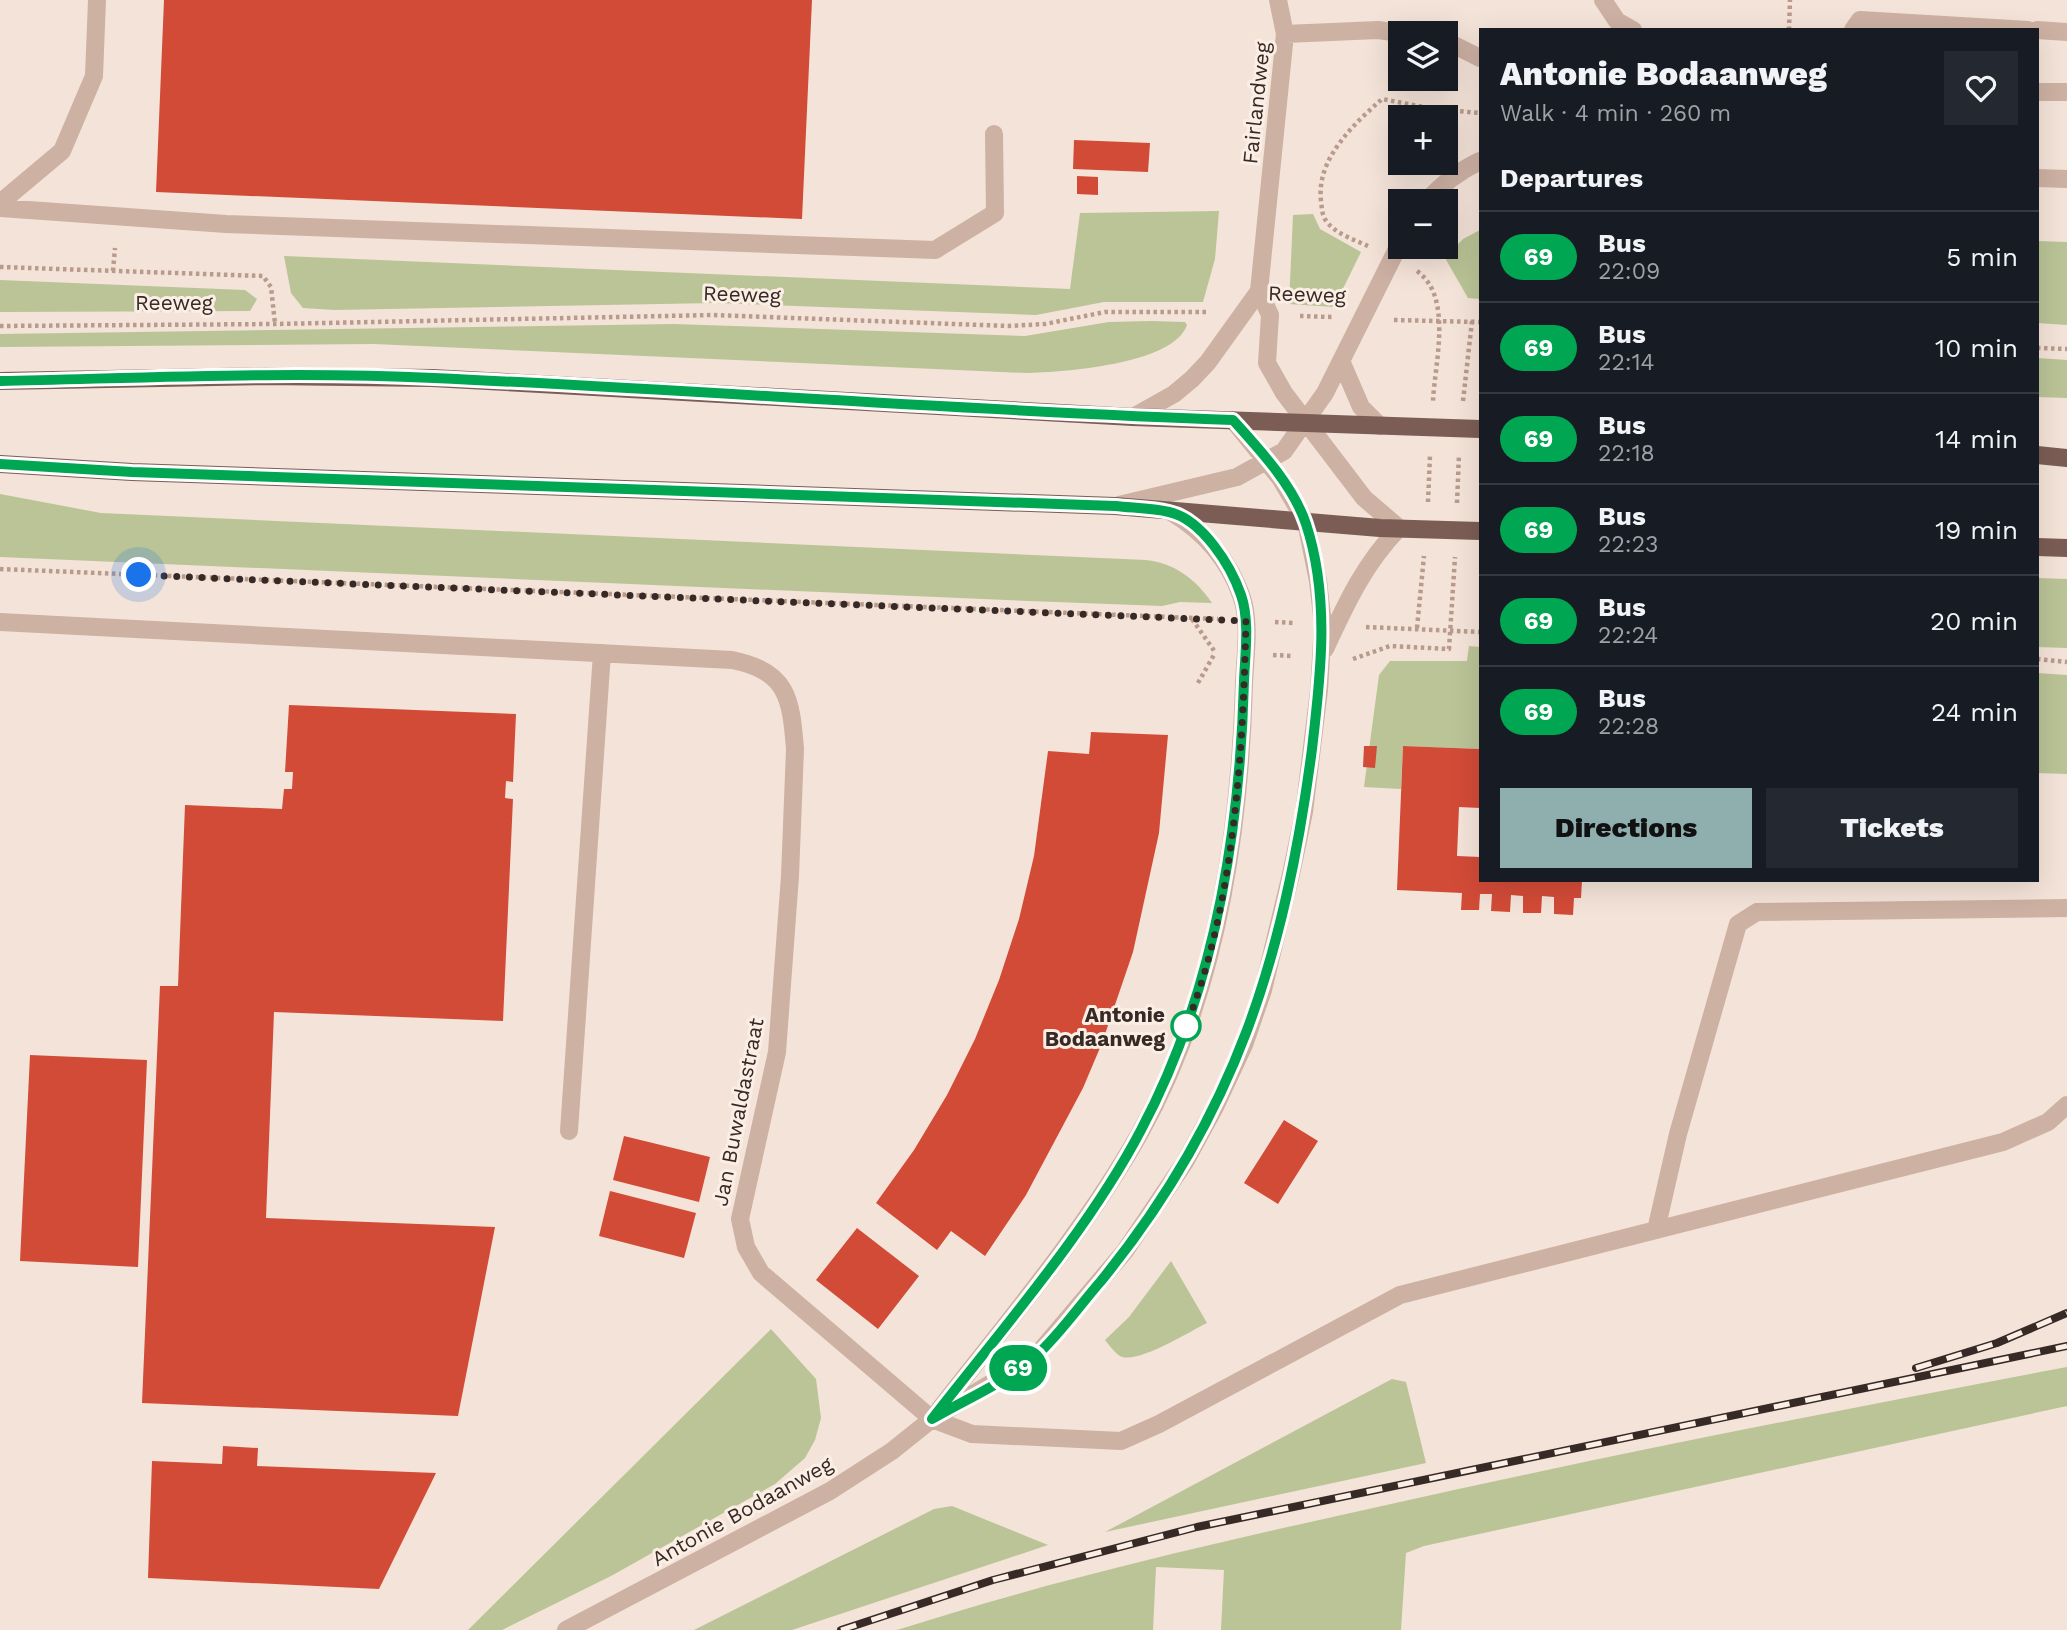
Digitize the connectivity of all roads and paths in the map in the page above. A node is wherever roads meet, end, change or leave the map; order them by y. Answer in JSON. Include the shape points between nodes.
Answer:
{"nodes":[{"id":1,"x":97,"y":0,"type":"edge"},
{"id":2,"x":1278,"y":0,"type":"edge"},
{"id":3,"x":1603,"y":0,"type":"edge"},
{"id":4,"x":1790,"y":0,"type":"edge"},
{"id":5,"x":1630,"y":28,"type":"edge"},
{"id":6,"x":1789,"y":28,"type":"edge"},
{"id":7,"x":1854,"y":28,"type":"edge"},
{"id":8,"x":1994,"y":28,"type":"edge"},
{"id":9,"x":2039,"y":30,"type":"edge"},
{"id":10,"x":1388,"y":31,"type":"edge"},
{"id":11,"x":2067,"y":32,"type":"edge"},
{"id":12,"x":1285,"y":34,"type":"junction"},
{"id":13,"x":1458,"y":46,"type":"edge"},
{"id":14,"x":1479,"y":57,"type":"edge"},
{"id":15,"x":2039,"y":92,"type":"edge"},
{"id":16,"x":2067,"y":92,"type":"edge"},
{"id":17,"x":1479,"y":113,"type":"edge"},
{"id":18,"x":994,"y":134,"type":"dead end"},
{"id":19,"x":1479,"y":161,"type":"edge"},
{"id":20,"x":2039,"y":178,"type":"edge"},
{"id":21,"x":2067,"y":180,"type":"edge"},
{"id":22,"x":1437,"y":189,"type":"edge"},
{"id":23,"x":0,"y":206,"type":"edge"},
{"id":24,"x":1388,"y":247,"type":"edge"},
{"id":25,"x":115,"y":248,"type":"dead end"},
{"id":26,"x":1392,"y":259,"type":"edge"},
{"id":27,"x":1405,"y":259,"type":"edge"},
{"id":28,"x":0,"y":267,"type":"edge"},
{"id":29,"x":113,"y":271,"type":"junction"},
{"id":30,"x":1259,"y":291,"type":"junction"},
{"id":31,"x":1243,"y":314,"type":"junction"},
{"id":32,"x":1270,"y":315,"type":"junction"},
{"id":33,"x":1362,"y":318,"type":"junction"},
{"id":34,"x":1438,"y":320,"type":"junction"},
{"id":35,"x":1479,"y":322,"type":"edge"},
{"id":36,"x":275,"y":324,"type":"junction"},
{"id":37,"x":0,"y":326,"type":"edge"},
{"id":38,"x":2039,"y":348,"type":"edge"},
{"id":39,"x":2067,"y":349,"type":"edge"},
{"id":40,"x":1342,"y":363,"type":"junction"},
{"id":41,"x":0,"y":381,"type":"edge"},
{"id":42,"x":1133,"y":416,"type":"junction"},
{"id":43,"x":1233,"y":420,"type":"junction"},
{"id":44,"x":1306,"y":423,"type":"junction"},
{"id":45,"x":1380,"y":426,"type":"junction"},
{"id":46,"x":1431,"y":428,"type":"junction"},
{"id":47,"x":1479,"y":429,"type":"edge"},
{"id":48,"x":2039,"y":456,"type":"edge"},
{"id":49,"x":2067,"y":458,"type":"edge"},
{"id":50,"x":1268,"y":461,"type":"junction"},
{"id":51,"x":0,"y":464,"type":"edge"},
{"id":52,"x":1115,"y":506,"type":"junction"},
{"id":53,"x":1171,"y":512,"type":"junction"},
{"id":54,"x":1306,"y":522,"type":"junction"},
{"id":55,"x":1399,"y":528,"type":"junction"},
{"id":56,"x":1427,"y":529,"type":"junction"},
{"id":57,"x":1479,"y":531,"type":"edge"},
{"id":58,"x":2039,"y":547,"type":"edge"},
{"id":59,"x":2067,"y":548,"type":"edge"},
{"id":60,"x":0,"y":569,"type":"edge"},
{"id":61,"x":1246,"y":621,"type":"junction"},
{"id":62,"x":0,"y":622,"type":"edge"},
{"id":63,"x":1329,"y":625,"type":"junction"},
{"id":64,"x":1417,"y":628,"type":"junction"},
{"id":65,"x":1479,"y":632,"type":"edge"},
{"id":66,"x":602,"y":653,"type":"junction"},
{"id":67,"x":1216,"y":653,"type":"dead end"},
{"id":68,"x":2039,"y":659,"type":"edge"},
{"id":69,"x":2067,"y":662,"type":"edge"},
{"id":70,"x":1198,"y":683,"type":"dead end"},
{"id":71,"x":2067,"y":908,"type":"edge"},
{"id":72,"x":2067,"y":1105,"type":"edge"},
{"id":73,"x":569,"y":1131,"type":"dead end"},
{"id":74,"x":1656,"y":1230,"type":"junction"},
{"id":75,"x":932,"y":1419,"type":"junction"},
{"id":76,"x":566,"y":1630,"type":"edge"}],
"edges":[{"from":1,"to":23,"type":"street","via":[[94,76],[62,151]]},
{"from":2,"to":12,"type":"street"},
{"from":3,"to":5,"type":"street","via":[[1617,20]]},
{"from":4,"to":6,"type":"path"},
{"from":7,"to":8,"type":"street","via":[[1860,20]]},
{"from":9,"to":11,"type":"street"},
{"from":10,"to":12,"type":"street","name":"Fairlandweg"},
{"from":12,"to":30,"type":"street","name":"Fairlandweg"},
{"from":13,"to":14,"type":"street"},
{"from":15,"to":16,"type":"street"},
{"from":17,"to":24,"type":"path","via":[[1382,99],[1330,158],[1320,186],[1324,218],[1335,230]]},
{"from":18,"to":23,"type":"street","via":[[995,213],[935,250],[226,223]]},
{"from":19,"to":22,"type":"street"},
{"from":20,"to":21,"type":"street"},
{"from":25,"to":29,"type":"path"},
{"from":26,"to":33,"type":"street"},
{"from":27,"to":34,"type":"path","via":[[1432,284]]},
{"from":28,"to":29,"type":"path"},
{"from":29,"to":36,"type":"path","via":[[263,276],[271,287]]},
{"from":30,"to":31,"type":"street"},
{"from":30,"to":32,"type":"street"},
{"from":31,"to":36,"type":"path","name":"Reeweg","via":[[1105,312],[1008,326],[713,315]]},
{"from":31,"to":42,"type":"street","via":[[1192,379],[1156,406]]},
{"from":32,"to":33,"type":"path","name":"Reeweg"},
{"from":32,"to":44,"type":"street","via":[[1267,363]]},
{"from":33,"to":34,"type":"path","name":"Reeweg"},
{"from":33,"to":40,"type":"street"},
{"from":34,"to":35,"type":"path","name":"Reeweg"},
{"from":34,"to":46,"type":"path"},
{"from":36,"to":37,"type":"path","name":"Reeweg"},
{"from":38,"to":39,"type":"path"},
{"from":40,"to":44,"type":"street"},
{"from":40,"to":45,"type":"street","via":[[1361,407]]},
{"from":41,"to":42,"type":"main road","via":[[432,378]]},
{"from":42,"to":43,"type":"main road"},
{"from":43,"to":44,"type":"main road"},
{"from":43,"to":50,"type":"street"},
{"from":44,"to":45,"type":"main road"},
{"from":44,"to":50,"type":"street","via":[[1284,451]]},
{"from":44,"to":55,"type":"street","via":[[1364,498]]},
{"from":45,"to":46,"type":"main road"},
{"from":46,"to":47,"type":"main road"},
{"from":46,"to":56,"type":"path"},
{"from":48,"to":49,"type":"main road"},
{"from":50,"to":52,"type":"street","via":[[1237,477]]},
{"from":50,"to":54,"type":"street"},
{"from":51,"to":52,"type":"main road"},
{"from":52,"to":53,"type":"main road"},
{"from":53,"to":54,"type":"main road"},
{"from":53,"to":61,"type":"street","name":"Antonie Bodaanweg","via":[[1199,531],[1220,556],[1242,597]]},
{"from":54,"to":55,"type":"main road"},
{"from":54,"to":63,"type":"street"},
{"from":55,"to":56,"type":"main road"},
{"from":55,"to":63,"type":"street","name":"Antonie Bodaanweg","via":[[1375,552]]},
{"from":56,"to":57,"type":"main road"},
{"from":56,"to":64,"type":"path"},
{"from":58,"to":59,"type":"main road"},
{"from":60,"to":61,"type":"path"},
{"from":61,"to":63,"type":"path"},
{"from":61,"to":75,"type":"street","name":"Antonie Bodaanweg","via":[[1243,715],[1220,908],[1190,1016],[1164,1083],[1140,1132],[1078,1227]]},
{"from":62,"to":66,"type":"street"},
{"from":63,"to":64,"type":"path"},
{"from":63,"to":75,"type":"street","name":"Antonie Bodaanweg","via":[[1321,657],[1304,812],[1277,935],[1252,1023],[1215,1107],[1185,1162],[1125,1251],[1036,1356]]},
{"from":64,"to":65,"type":"path"},
{"from":66,"to":73,"type":"street"},
{"from":66,"to":75,"type":"street","name":"Jan Buwaldastraat","via":[[732,660],[754,664],[783,684],[792,709],[795,749],[777,1052],[740,1219],[741,1233],[753,1261],[774,1286]]},
{"from":67,"to":70,"type":"path"},
{"from":68,"to":69,"type":"path"},
{"from":71,"to":74,"type":"street","via":[[1757,912],[1738,923],[1678,1134]]},
{"from":72,"to":74,"type":"street","name":"Jan Buwaldastraat","via":[[2048,1122],[2003,1142]]},
{"from":74,"to":75,"type":"street","name":"Jan Buwaldastraat","via":[[1400,1295],[1121,1441],[972,1434]]},
{"from":75,"to":76,"type":"street","name":"Antonie Bodaanweg","via":[[830,1490]]}]}
